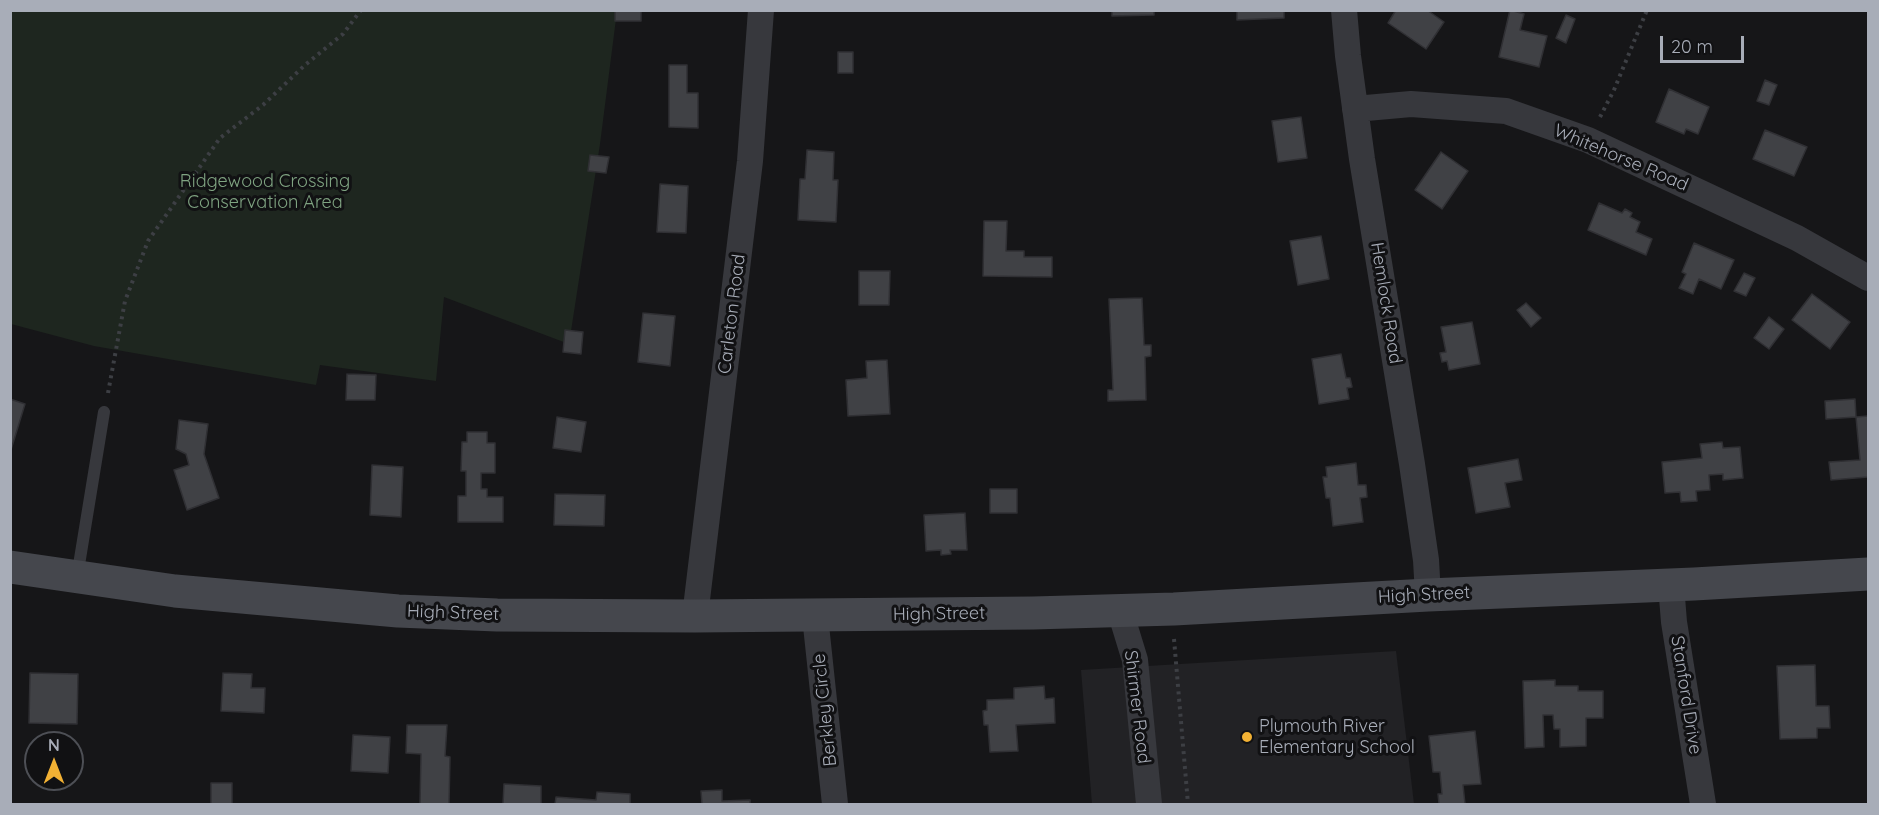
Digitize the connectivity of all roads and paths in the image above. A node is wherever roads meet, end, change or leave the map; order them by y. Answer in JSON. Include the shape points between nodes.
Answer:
{"nodes":[{"id":1,"x":361,"y":10,"type":"edge"},
{"id":2,"x":761,"y":10,"type":"edge"},
{"id":3,"x":1344,"y":10,"type":"edge"},
{"id":4,"x":1647,"y":10,"type":"edge"},
{"id":5,"x":1355,"y":109,"type":"junction"},
{"id":6,"x":1588,"y":140,"type":"junction"},
{"id":7,"x":1869,"y":278,"type":"edge"},
{"id":8,"x":105,"y":412,"type":"joint"},
{"id":9,"x":10,"y":567,"type":"edge"},
{"id":10,"x":1869,"y":574,"type":"edge"},
{"id":11,"x":76,"y":578,"type":"junction"},
{"id":12,"x":1671,"y":585,"type":"junction"},
{"id":13,"x":1428,"y":595,"type":"junction"},
{"id":14,"x":1120,"y":611,"type":"junction"},
{"id":15,"x":695,"y":616,"type":"junction"},
{"id":16,"x":815,"y":616,"type":"junction"},
{"id":17,"x":1173,"y":633,"type":"dead end"},
{"id":18,"x":835,"y":804,"type":"edge"},
{"id":19,"x":1149,"y":804,"type":"edge"},
{"id":20,"x":1188,"y":804,"type":"edge"},
{"id":21,"x":1703,"y":804,"type":"edge"}],
"edges":[{"from":1,"to":8,"type":"path","via":[[343,34],[220,138],[148,241],[124,301]]},
{"from":2,"to":15,"type":"street","name":"Carleton Road","via":[[750,161]]},
{"from":3,"to":5,"type":"street","name":"Hemlock Road"},
{"from":4,"to":6,"type":"path","via":[[1614,90]]},
{"from":5,"to":6,"type":"street","name":"Whitehorse Road","via":[[1410,104],[1506,111]]},
{"from":5,"to":13,"type":"street","name":"Hemlock Road","via":[[1412,464]]},
{"from":6,"to":7,"type":"street","name":"Whitehorse Road","via":[[1797,237]]},
{"from":8,"to":11,"type":"lane"},
{"from":9,"to":11,"type":"main road","name":"High Street"},
{"from":10,"to":12,"type":"main road","name":"High Street"},
{"from":11,"to":15,"type":"main road","name":"High Street","via":[[198,594],[398,611]]},
{"from":12,"to":13,"type":"main road","name":"High Street"},
{"from":12,"to":21,"type":"street","name":"Stanford Drive"},
{"from":13,"to":14,"type":"main road","name":"High Street"},
{"from":14,"to":16,"type":"main road","name":"High Street"},
{"from":14,"to":19,"type":"street","name":"Shirmer Road","via":[[1135,660]]},
{"from":15,"to":16,"type":"main road","name":"High Street"},
{"from":16,"to":18,"type":"street","name":"Berkley Circle"},
{"from":17,"to":20,"type":"path"}]}
